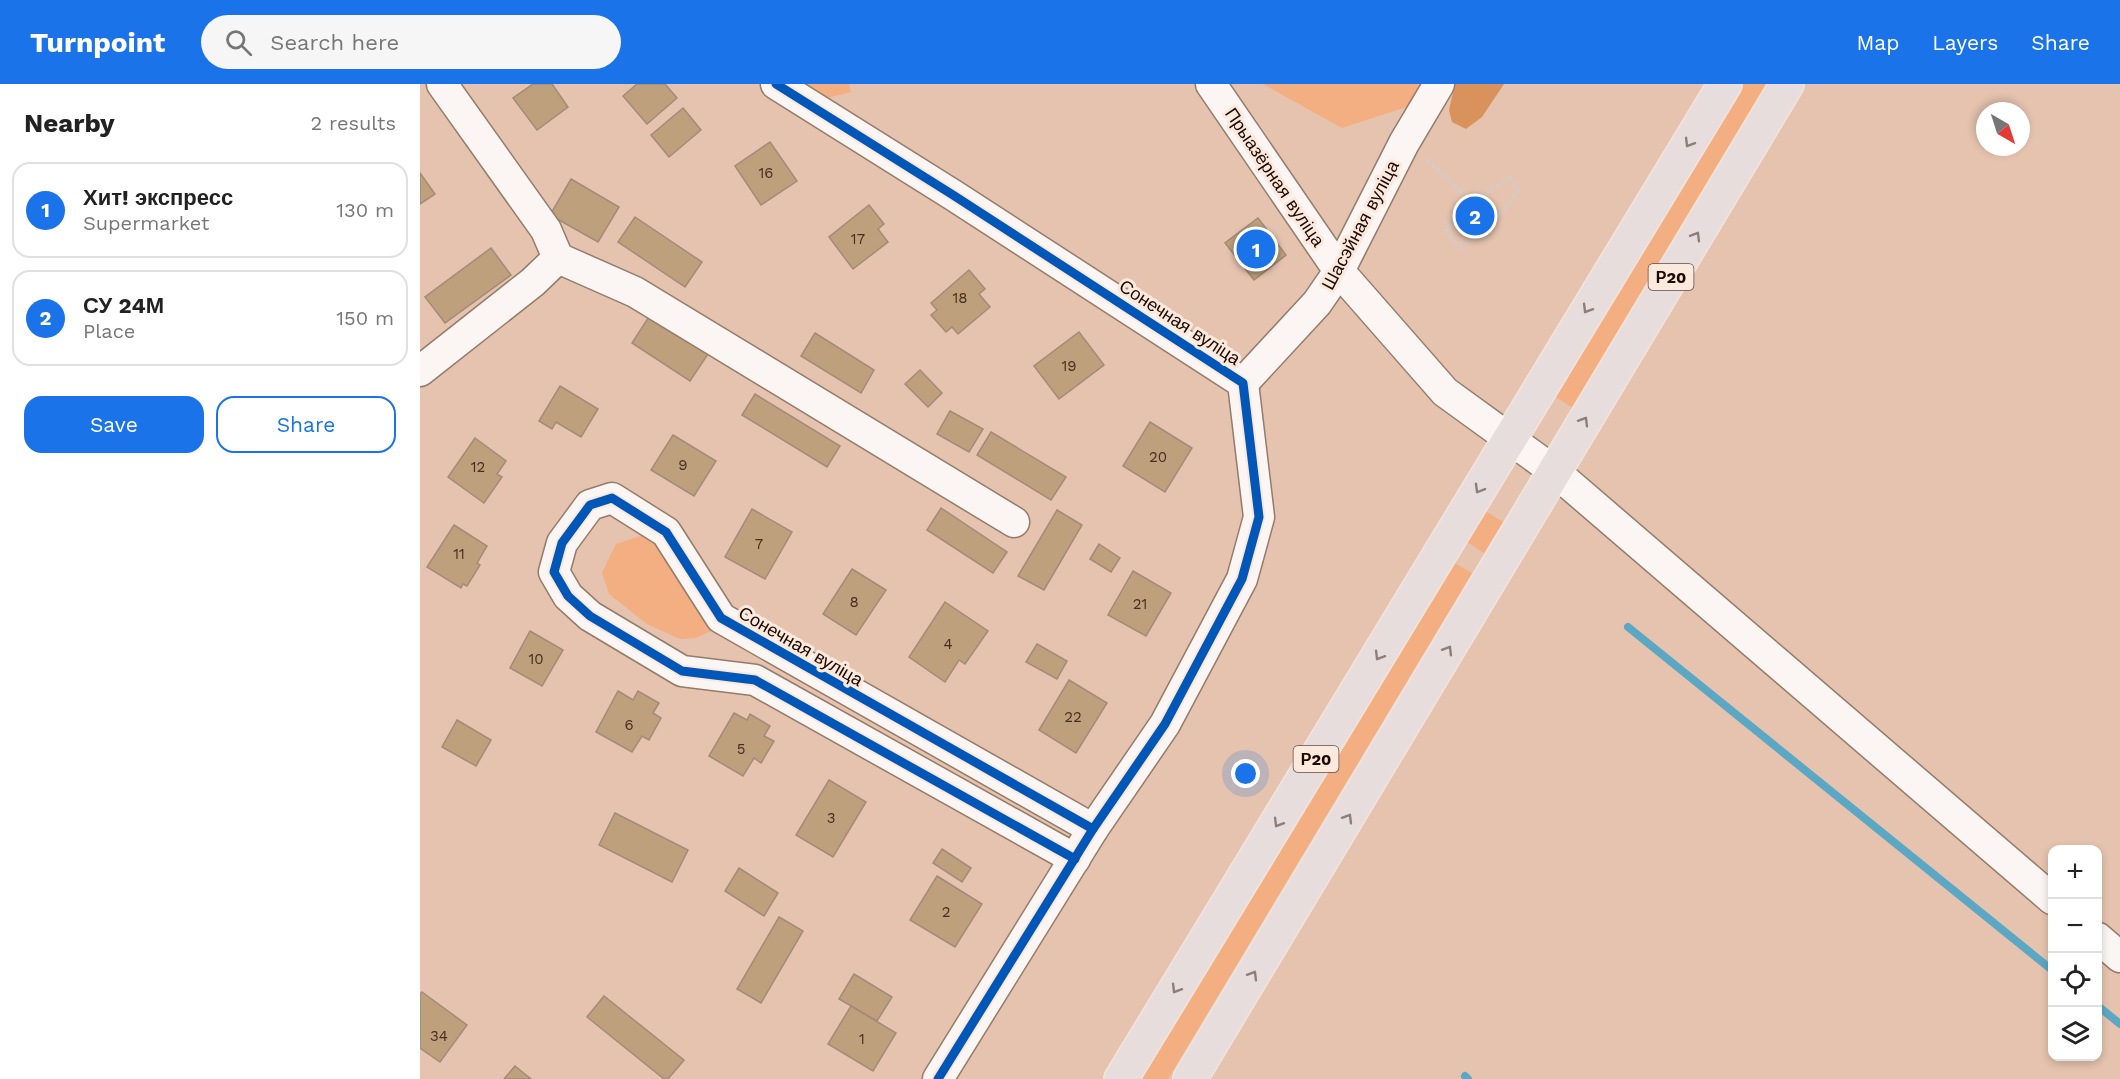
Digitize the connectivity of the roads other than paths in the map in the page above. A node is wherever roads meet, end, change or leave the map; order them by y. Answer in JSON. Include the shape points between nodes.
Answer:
{"nodes":[{"id":1,"x":442,"y":84,"type":"edge"},
{"id":2,"x":776,"y":84,"type":"edge"},
{"id":3,"x":1211,"y":84,"type":"edge"},
{"id":4,"x":1439,"y":84,"type":"edge"},
{"id":5,"x":1725,"y":84,"type":"edge"},
{"id":6,"x":1787,"y":84,"type":"edge"},
{"id":7,"x":558,"y":258,"type":"junction"},
{"id":8,"x":1339,"y":270,"type":"junction"},
{"id":9,"x":420,"y":370,"type":"edge"},
{"id":10,"x":1243,"y":382,"type":"junction"},
{"id":11,"x":1509,"y":439,"type":"junction"},
{"id":12,"x":1554,"y":471,"type":"junction"},
{"id":13,"x":1014,"y":522,"type":"dead end"},
{"id":14,"x":772,"y":649,"type":"junction"},
{"id":15,"x":755,"y":680,"type":"junction"},
{"id":16,"x":1093,"y":829,"type":"junction"},
{"id":17,"x":1075,"y":859,"type":"junction"},
{"id":18,"x":2048,"y":896,"type":"edge"},
{"id":19,"x":2102,"y":942,"type":"edge"},
{"id":20,"x":2120,"y":957,"type":"edge"},
{"id":21,"x":938,"y":1079,"type":"edge"},
{"id":22,"x":1121,"y":1079,"type":"edge"},
{"id":23,"x":1190,"y":1079,"type":"edge"}],
"edges":[{"from":1,"to":7,"type":"street","via":[[546,230]]},
{"from":2,"to":10,"type":"street","name":"Сонечная вуліца"},
{"from":3,"to":8,"type":"street","name":"Прыазёрная вуліца"},
{"from":4,"to":8,"type":"street","name":"Шасэйная вуліца"},
{"from":5,"to":11,"type":"main road","number":"Р20","one_way":true},
{"from":12,"to":6,"type":"main road","number":"Р20","one_way":true},
{"from":7,"to":9,"type":"street"},
{"from":7,"to":13,"type":"street","via":[[635,292]]},
{"from":8,"to":10,"type":"street","name":"Шасэйная вуліца","via":[[1317,303]]},
{"from":8,"to":11,"type":"street","name":"Прыазёрная вуліца","via":[[1445,392]]},
{"from":10,"to":16,"type":"street","name":"Сонечная вуліца","via":[[1259,517],[1242,579],[1165,724]]},
{"from":11,"to":12,"type":"street","name":"Прыазёрная вуліца"},
{"from":11,"to":22,"type":"main road","number":"Р20","one_way":true},
{"from":12,"to":18,"type":"street","name":"Прыазёрная вуліца"},
{"from":23,"to":12,"type":"main road","number":"Р20","one_way":true},
{"from":14,"to":15,"type":"street"},
{"from":14,"to":15,"type":"street","name":"Сонечная вуліца","via":[[721,618],[666,531],[612,498],[590,505],[562,543],[554,572],[568,596],[590,616],[682,671]]},
{"from":14,"to":16,"type":"street","name":"Сонечная вуліца"},
{"from":15,"to":17,"type":"street","name":"Сонечная вуліца"},
{"from":16,"to":17,"type":"street","name":"Сонечная вуліца"},
{"from":17,"to":21,"type":"street","name":"Сонечная вуліца"},
{"from":19,"to":20,"type":"street"}]}
